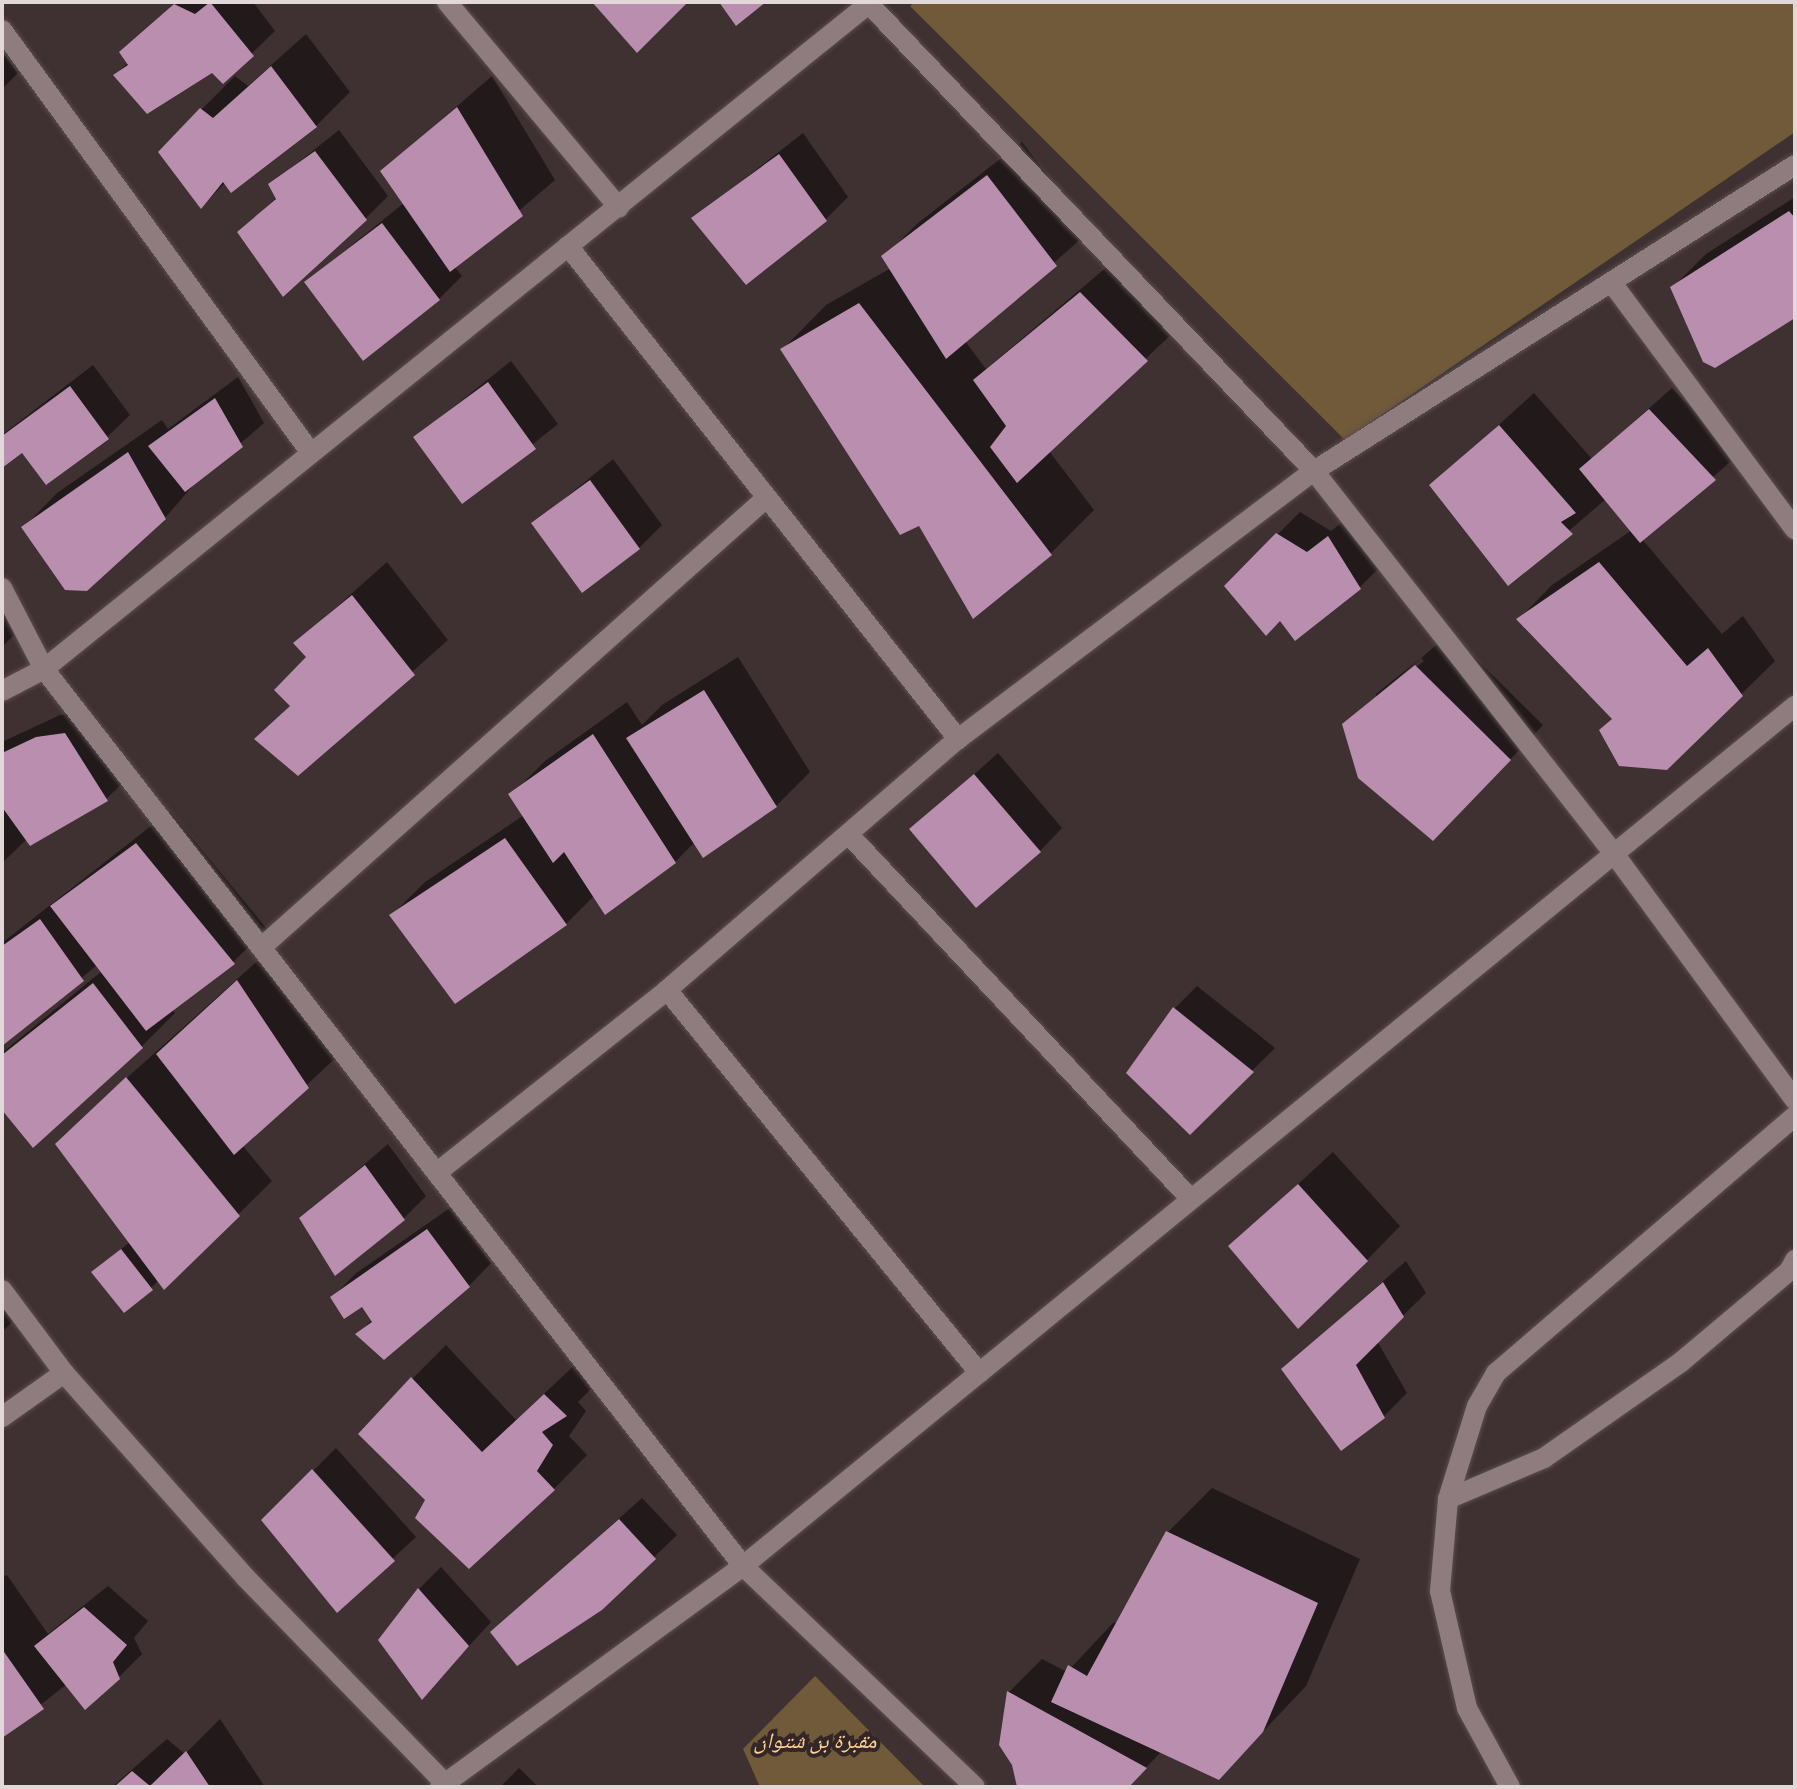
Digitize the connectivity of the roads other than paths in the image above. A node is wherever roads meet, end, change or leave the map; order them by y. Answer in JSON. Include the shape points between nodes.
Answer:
{"nodes":[{"id":1,"x":447,"y":2,"type":"edge"},
{"id":2,"x":870,"y":3,"type":"edge"},
{"id":3,"x":2,"y":30,"type":"edge"},
{"id":4,"x":1795,"y":165,"type":"edge"},
{"id":5,"x":619,"y":208,"type":"junction"},
{"id":6,"x":568,"y":246,"type":"junction"},
{"id":7,"x":1612,"y":283,"type":"junction"},
{"id":8,"x":311,"y":453,"type":"junction"},
{"id":9,"x":1314,"y":471,"type":"junction"},
{"id":10,"x":765,"y":499,"type":"junction"},
{"id":11,"x":1795,"y":529,"type":"edge"},
{"id":12,"x":2,"y":588,"type":"edge"},
{"id":13,"x":44,"y":669,"type":"junction"},
{"id":14,"x":2,"y":691,"type":"edge"},
{"id":15,"x":1795,"y":706,"type":"edge"},
{"id":16,"x":958,"y":739,"type":"junction"},
{"id":17,"x":850,"y":836,"type":"junction"},
{"id":18,"x":1612,"y":851,"type":"junction"},
{"id":19,"x":263,"y":946,"type":"junction"},
{"id":20,"x":667,"y":990,"type":"junction"},
{"id":21,"x":1795,"y":1100,"type":"edge"},
{"id":22,"x":1795,"y":1116,"type":"edge"},
{"id":23,"x":439,"y":1171,"type":"junction"},
{"id":24,"x":1190,"y":1198,"type":"junction"},
{"id":25,"x":1795,"y":1260,"type":"edge"},
{"id":26,"x":2,"y":1290,"type":"edge"},
{"id":27,"x":64,"y":1373,"type":"junction"},
{"id":28,"x":979,"y":1373,"type":"junction"},
{"id":29,"x":2,"y":1417,"type":"edge"},
{"id":30,"x":1448,"y":1499,"type":"junction"},
{"id":31,"x":743,"y":1566,"type":"junction"},
{"id":32,"x":442,"y":1785,"type":"edge"},
{"id":33,"x":975,"y":1787,"type":"edge"},
{"id":34,"x":1510,"y":1787,"type":"edge"}],
"edges":[{"from":1,"to":5,"type":"street"},
{"from":2,"to":5,"type":"street"},
{"from":2,"to":9,"type":"street"},
{"from":3,"to":8,"type":"street"},
{"from":4,"to":7,"type":"street"},
{"from":5,"to":6,"type":"street"},
{"from":6,"to":8,"type":"street"},
{"from":6,"to":10,"type":"street"},
{"from":7,"to":9,"type":"street"},
{"from":7,"to":11,"type":"street"},
{"from":8,"to":13,"type":"street"},
{"from":9,"to":16,"type":"street"},
{"from":9,"to":18,"type":"street"},
{"from":10,"to":16,"type":"street"},
{"from":10,"to":19,"type":"street"},
{"from":12,"to":13,"type":"street"},
{"from":13,"to":14,"type":"street"},
{"from":13,"to":19,"type":"street"},
{"from":15,"to":18,"type":"street"},
{"from":16,"to":17,"type":"street"},
{"from":17,"to":20,"type":"street"},
{"from":17,"to":24,"type":"street"},
{"from":18,"to":21,"type":"street"},
{"from":18,"to":24,"type":"street"},
{"from":19,"to":23,"type":"street"},
{"from":20,"to":23,"type":"street"},
{"from":20,"to":28,"type":"street"},
{"from":22,"to":30,"type":"street","via":[[1496,1373],[1477,1406]]},
{"from":23,"to":31,"type":"street"},
{"from":24,"to":28,"type":"street"},
{"from":25,"to":30,"type":"street","via":[[1789,1271],[1681,1362],[1544,1458]]},
{"from":26,"to":27,"type":"street"},
{"from":27,"to":29,"type":"street"},
{"from":27,"to":32,"type":"street","via":[[246,1578]]},
{"from":28,"to":31,"type":"street"},
{"from":30,"to":34,"type":"street","via":[[1440,1591],[1447,1640],[1467,1708]]},
{"from":31,"to":32,"type":"street"},
{"from":31,"to":33,"type":"street"}]}
